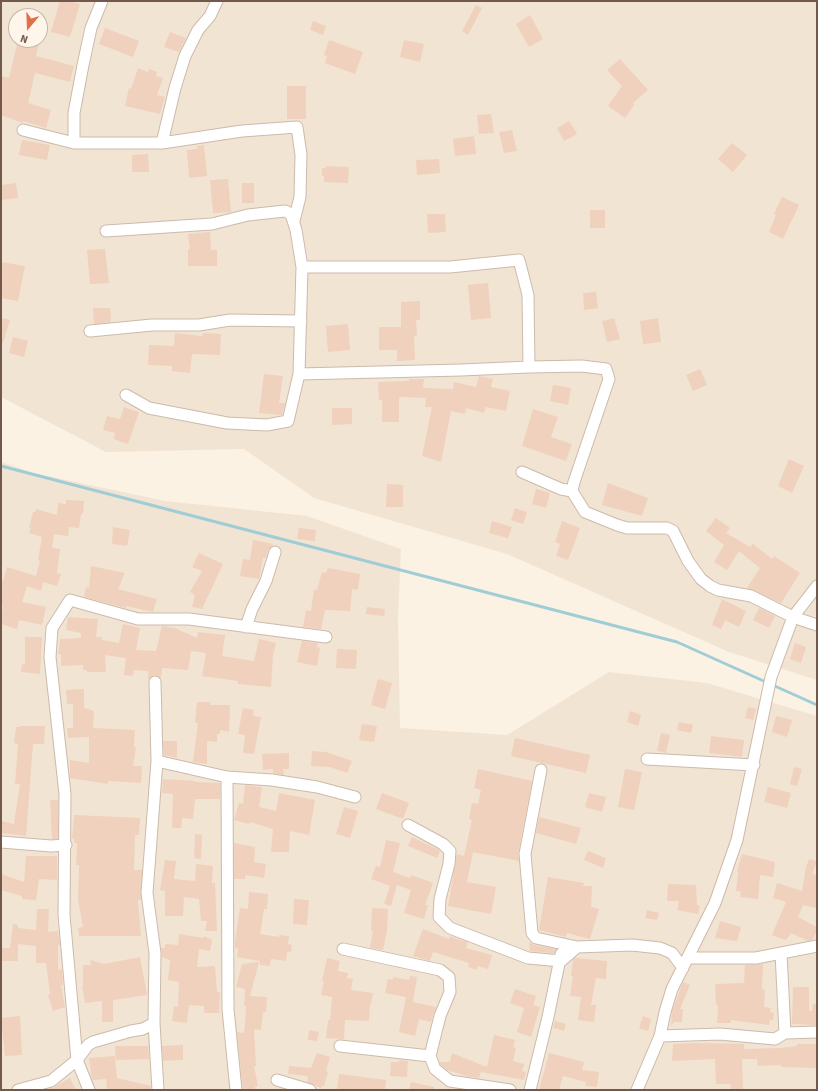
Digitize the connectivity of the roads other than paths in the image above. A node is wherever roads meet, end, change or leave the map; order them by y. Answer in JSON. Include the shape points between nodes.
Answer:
{"nodes":[{"id":1,"x":102,"y":1,"type":"edge"},
{"id":2,"x":216,"y":1,"type":"edge"},
{"id":3,"x":23,"y":130,"type":"dead end"},
{"id":4,"x":74,"y":143,"type":"junction"},
{"id":5,"x":162,"y":143,"type":"junction"},
{"id":6,"x":294,"y":221,"type":"junction"},
{"id":7,"x":106,"y":232,"type":"dead end"},
{"id":8,"x":302,"y":267,"type":"junction"},
{"id":9,"x":300,"y":321,"type":"junction"},
{"id":10,"x":90,"y":331,"type":"dead end"},
{"id":11,"x":529,"y":366,"type":"junction"},
{"id":12,"x":299,"y":374,"type":"junction"},
{"id":13,"x":126,"y":395,"type":"dead end"},
{"id":14,"x":522,"y":472,"type":"dead end"},
{"id":15,"x":572,"y":491,"type":"junction"},
{"id":16,"x":276,"y":552,"type":"dead end"},
{"id":17,"x":817,"y":586,"type":"edge"},
{"id":18,"x":793,"y":618,"type":"junction"},
{"id":19,"x":817,"y":625,"type":"edge"},
{"id":20,"x":246,"y":627,"type":"junction"},
{"id":21,"x":326,"y":637,"type":"dead end"},
{"id":22,"x":155,"y":682,"type":"dead end"},
{"id":23,"x":647,"y":759,"type":"dead end"},
{"id":24,"x":157,"y":761,"type":"junction"},
{"id":25,"x":754,"y":765,"type":"junction"},
{"id":26,"x":541,"y":770,"type":"dead end"},
{"id":27,"x":227,"y":777,"type":"junction"},
{"id":28,"x":355,"y":797,"type":"dead end"},
{"id":29,"x":408,"y":825,"type":"dead end"},
{"id":30,"x":1,"y":842,"type":"edge"},
{"id":31,"x":66,"y":846,"type":"junction"},
{"id":32,"x":561,"y":944,"type":"junction"},
{"id":33,"x":817,"y":946,"type":"edge"},
{"id":34,"x":577,"y":947,"type":"junction"},
{"id":35,"x":343,"y":949,"type":"dead end"},
{"id":36,"x":781,"y":953,"type":"junction"},
{"id":37,"x":561,"y":961,"type":"junction"},
{"id":38,"x":685,"y":963,"type":"junction"},
{"id":39,"x":154,"y":1023,"type":"junction"},
{"id":40,"x":817,"y":1032,"type":"edge"},
{"id":41,"x":785,"y":1033,"type":"junction"},
{"id":42,"x":660,"y":1036,"type":"junction"},
{"id":43,"x":340,"y":1046,"type":"dead end"},
{"id":44,"x":430,"y":1056,"type":"junction"},
{"id":45,"x":77,"y":1060,"type":"junction"},
{"id":46,"x":277,"y":1080,"type":"dead end"},
{"id":47,"x":18,"y":1090,"type":"edge"},
{"id":48,"x":89,"y":1090,"type":"edge"},
{"id":49,"x":158,"y":1090,"type":"edge"},
{"id":50,"x":236,"y":1090,"type":"edge"},
{"id":51,"x":310,"y":1090,"type":"edge"},
{"id":52,"x":510,"y":1090,"type":"edge"},
{"id":53,"x":530,"y":1090,"type":"edge"},
{"id":54,"x":637,"y":1090,"type":"edge"}],
"edges":[{"from":1,"to":4,"type":"street","via":[[91,28],[83,65],[74,113]]},
{"from":2,"to":5,"type":"street","via":[[210,16],[198,30],[185,56]]},
{"from":3,"to":4,"type":"street"},
{"from":4,"to":5,"type":"street"},
{"from":5,"to":6,"type":"street","via":[[242,131],[297,127],[301,155],[300,190]]},
{"from":6,"to":7,"type":"street","via":[[291,214],[285,211],[248,215],[212,224]]},
{"from":6,"to":8,"type":"street"},
{"from":8,"to":9,"type":"street"},
{"from":8,"to":11,"type":"street","via":[[450,267],[519,260],[528,295]]},
{"from":9,"to":10,"type":"street","via":[[230,320],[199,325],[152,325]]},
{"from":9,"to":12,"type":"street"},
{"from":11,"to":12,"type":"street"},
{"from":11,"to":15,"type":"street","via":[[582,366],[606,369],[609,379]]},
{"from":12,"to":13,"type":"street","via":[[288,421],[267,426],[227,424],[149,408]]},
{"from":14,"to":15,"type":"street","via":[[561,489]]},
{"from":15,"to":18,"type":"street","via":[[585,512],[616,525],[627,528],[667,528],[673,531],[700,579],[718,590],[751,596]]},
{"from":16,"to":20,"type":"street"},
{"from":17,"to":18,"type":"street"},
{"from":18,"to":19,"type":"street"},
{"from":18,"to":25,"type":"street","via":[[771,677]]},
{"from":20,"to":21,"type":"street"},
{"from":20,"to":31,"type":"street","via":[[189,619],[138,619],[70,600],[52,628],[50,657],[65,794]]},
{"from":22,"to":24,"type":"street"},
{"from":23,"to":25,"type":"street"},
{"from":24,"to":27,"type":"street"},
{"from":24,"to":39,"type":"street","via":[[147,893],[154,953]]},
{"from":25,"to":38,"type":"street","via":[[738,840],[715,903]]},
{"from":26,"to":32,"type":"street","via":[[525,854],[532,933],[539,940]]},
{"from":27,"to":28,"type":"street","via":[[272,780]]},
{"from":27,"to":50,"type":"street","via":[[228,1009]]},
{"from":29,"to":37,"type":"street","via":[[443,844],[450,851],[438,917],[450,928],[528,958]]},
{"from":30,"to":31,"type":"street"},
{"from":31,"to":45,"type":"street","via":[[64,915]]},
{"from":32,"to":34,"type":"street"},
{"from":32,"to":37,"type":"street"},
{"from":33,"to":36,"type":"street"},
{"from":34,"to":37,"type":"street"},
{"from":34,"to":38,"type":"street","via":[[632,945],[660,948]]},
{"from":35,"to":44,"type":"street","via":[[440,970],[449,977],[450,992],[440,1016]]},
{"from":36,"to":38,"type":"street","via":[[756,958]]},
{"from":36,"to":41,"type":"street"},
{"from":37,"to":53,"type":"street"},
{"from":38,"to":42,"type":"street","via":[[672,989]]},
{"from":39,"to":45,"type":"street","via":[[143,1030],[93,1042]]},
{"from":39,"to":49,"type":"street"},
{"from":40,"to":41,"type":"street"},
{"from":41,"to":42,"type":"street","via":[[775,1040],[720,1034]]},
{"from":42,"to":54,"type":"street"},
{"from":43,"to":44,"type":"street"},
{"from":44,"to":52,"type":"street","via":[[435,1069],[450,1081]]},
{"from":45,"to":47,"type":"street","via":[[51,1081]]},
{"from":45,"to":48,"type":"street"},
{"from":46,"to":51,"type":"street"}]}
